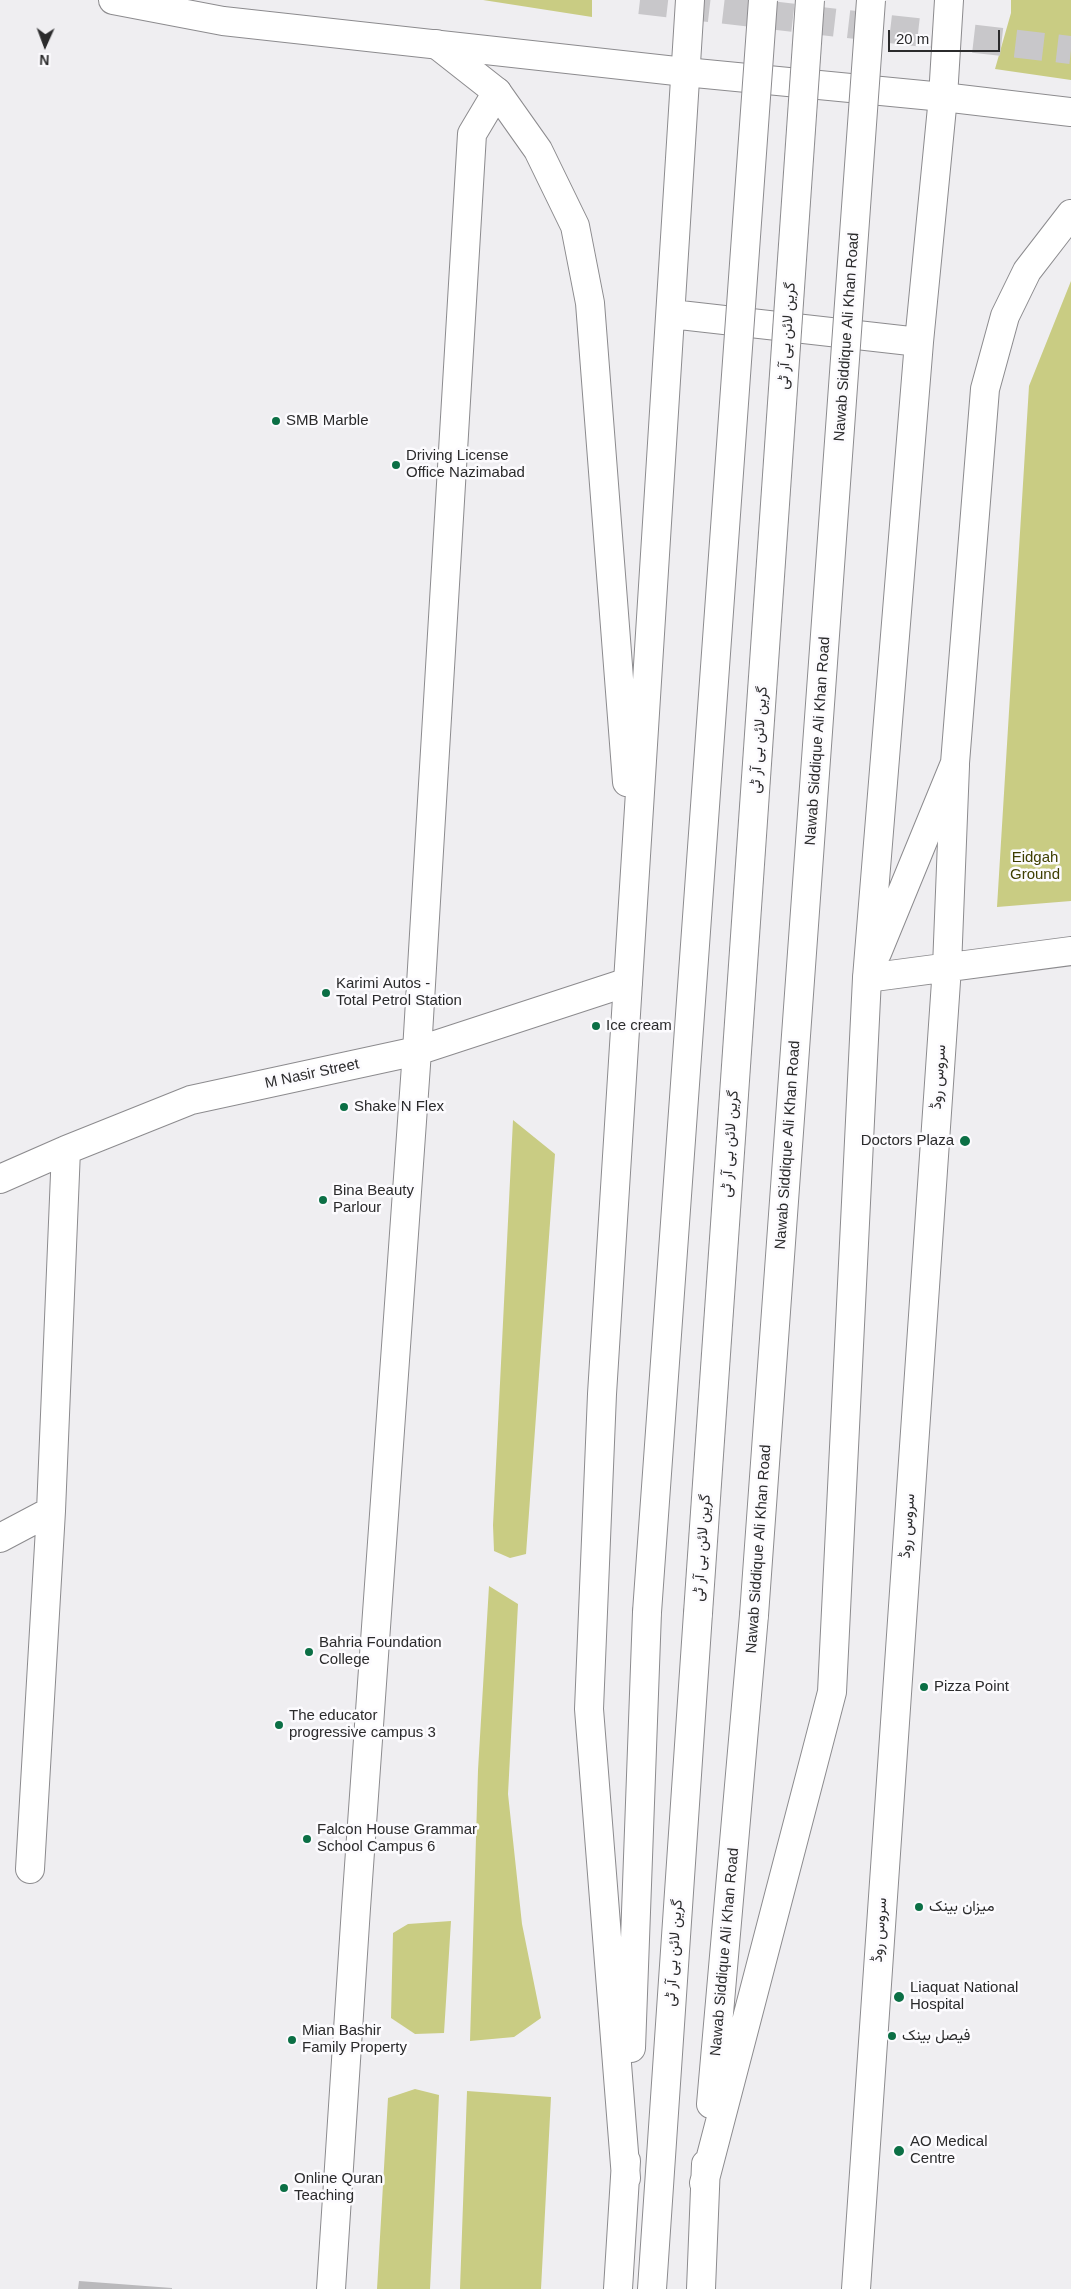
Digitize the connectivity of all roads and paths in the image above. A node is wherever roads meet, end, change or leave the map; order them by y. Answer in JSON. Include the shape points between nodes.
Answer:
{"nodes":[{"id":1,"x":113,"y":0,"type":"edge"},
{"id":2,"x":690,"y":0,"type":"edge"},
{"id":3,"x":762,"y":0,"type":"edge"},
{"id":4,"x":810,"y":0,"type":"edge"},
{"id":5,"x":871,"y":0,"type":"edge"},
{"id":6,"x":949,"y":0,"type":"edge"},
{"id":7,"x":146,"y":3,"type":"edge"},
{"id":8,"x":436,"y":44,"type":"junction"},
{"id":9,"x":685,"y":72,"type":"junction"},
{"id":10,"x":497,"y":92,"type":"junction"},
{"id":11,"x":943,"y":97,"type":"junction"},
{"id":12,"x":1071,"y":112,"type":"edge"},
{"id":13,"x":1071,"y":214,"type":"edge"},
{"id":14,"x":671,"y":314,"type":"junction"},
{"id":15,"x":919,"y":342,"type":"junction"},
{"id":16,"x":955,"y":763,"type":"junction"},
{"id":17,"x":634,"y":884,"type":"junction"},
{"id":18,"x":1071,"y":951,"type":"edge"},
{"id":19,"x":947,"y":967,"type":"junction"},
{"id":20,"x":867,"y":978,"type":"junction"},
{"id":21,"x":628,"y":982,"type":"junction"},
{"id":22,"x":417,"y":1051,"type":"junction"},
{"id":23,"x":66,"y":1150,"type":"junction"},
{"id":24,"x":0,"y":1178,"type":"edge"},
{"id":25,"x":51,"y":1511,"type":"junction"},
{"id":26,"x":0,"y":1538,"type":"edge"},
{"id":27,"x":30,"y":1870,"type":"dead end"},
{"id":28,"x":626,"y":2178,"type":"junction"},
{"id":29,"x":704,"y":2183,"type":"junction"},
{"id":30,"x":331,"y":2289,"type":"edge"},
{"id":31,"x":618,"y":2289,"type":"edge"},
{"id":32,"x":652,"y":2289,"type":"edge"},
{"id":33,"x":701,"y":2289,"type":"edge"},
{"id":34,"x":856,"y":2289,"type":"edge"}],
"edges":[{"from":1,"to":7,"type":"main road"},
{"from":2,"to":9,"type":"main road"},
{"from":3,"to":28,"type":"main road","bridge":true,"via":[[647,1612]]},
{"from":4,"to":32,"type":"main road","name":"گرین لائن بی آر ٹی","bridge":true},
{"from":5,"to":29,"type":"main road","name":"Nawab Siddique Ali Khan Road","bridge":true,"via":[[754,1615]]},
{"from":6,"to":11,"type":"main road"},
{"from":7,"to":8,"type":"main road","via":[[223,21]]},
{"from":8,"to":9,"type":"main road"},
{"from":8,"to":10,"type":"main road"},
{"from":9,"to":11,"type":"main road"},
{"from":9,"to":14,"type":"main road"},
{"from":10,"to":17,"type":"main road","via":[[538,150],[576,226],[590,303]]},
{"from":10,"to":22,"type":"main road","via":[[472,134]]},
{"from":11,"to":12,"type":"main road"},
{"from":11,"to":15,"type":"main road"},
{"from":13,"to":16,"type":"main road","name":"سروس روڈ","via":[[1027,271],[1006,316],[985,389]]},
{"from":14,"to":15,"type":"main road"},
{"from":14,"to":17,"type":"main road"},
{"from":15,"to":20,"type":"main road"},
{"from":16,"to":19,"type":"main road","name":"سروس روڈ"},
{"from":16,"to":20,"type":"main road"},
{"from":17,"to":21,"type":"main road"},
{"from":18,"to":19,"type":"main road"},
{"from":19,"to":20,"type":"main road"},
{"from":19,"to":34,"type":"main road","name":"سروس روڈ"},
{"from":20,"to":29,"type":"main road","via":[[832,1692]]},
{"from":21,"to":22,"type":"main road","name":"M Nasir Street"},
{"from":21,"to":28,"type":"main road","via":[[602,1394],[590,1709]]},
{"from":22,"to":23,"type":"main road","name":"M Nasir Street","via":[[191,1100]]},
{"from":22,"to":30,"type":"main road"},
{"from":23,"to":24,"type":"main road","name":"M Nasir Street"},
{"from":23,"to":25,"type":"main road"},
{"from":25,"to":26,"type":"main road"},
{"from":25,"to":27,"type":"main road"},
{"from":28,"to":31,"type":"main road"},
{"from":29,"to":33,"type":"main road","name":"Nawab Siddique Ali Khan Road"}]}
